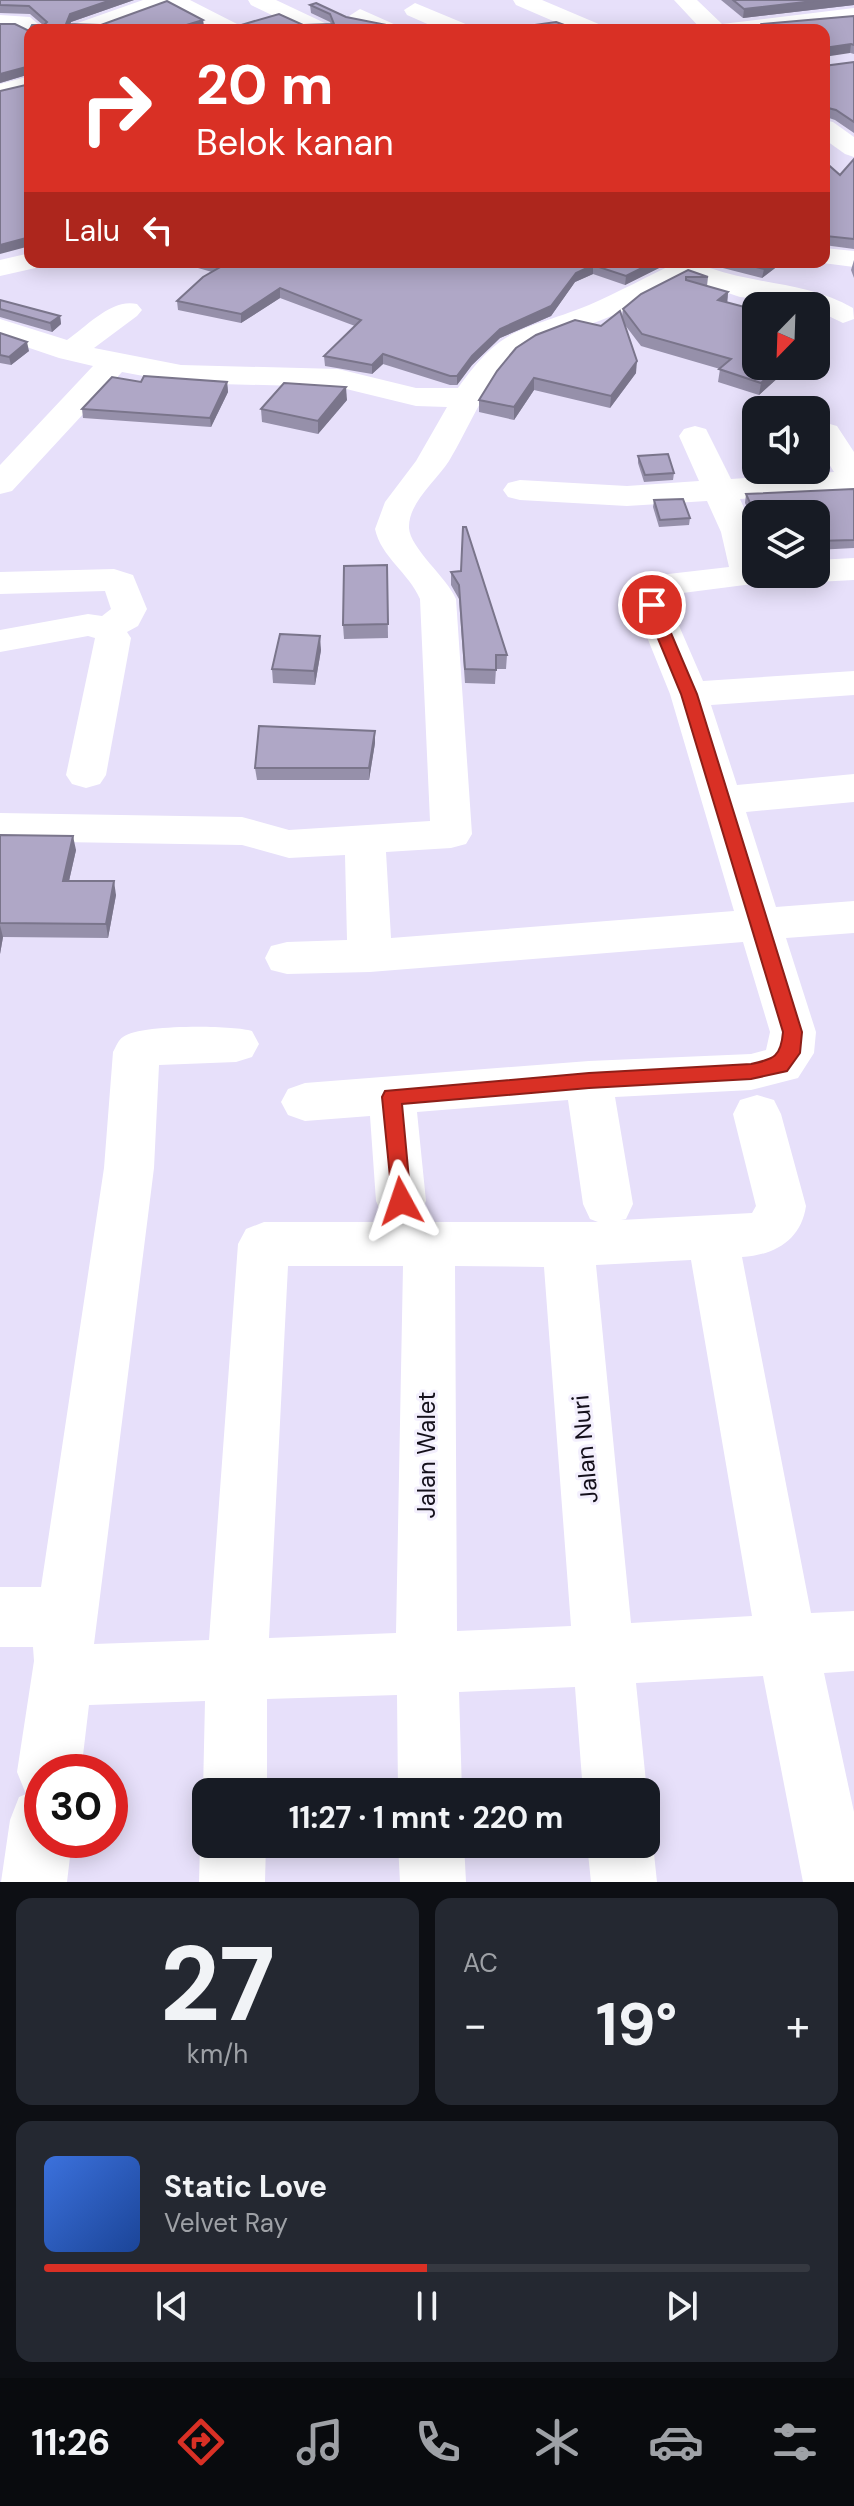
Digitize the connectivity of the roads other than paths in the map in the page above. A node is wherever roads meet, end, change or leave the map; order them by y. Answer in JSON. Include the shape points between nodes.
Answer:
{"nodes":[{"id":1,"x":163,"y":0,"type":"edge"},
{"id":2,"x":174,"y":0,"type":"edge"},
{"id":3,"x":259,"y":0,"type":"edge"},
{"id":4,"x":524,"y":0,"type":"edge"},
{"id":5,"x":685,"y":0,"type":"edge"},
{"id":6,"x":415,"y":10,"type":"dead end"},
{"id":7,"x":854,"y":15,"type":"edge"},
{"id":8,"x":360,"y":16,"type":"edge"},
{"id":9,"x":0,"y":22,"type":"edge"},
{"id":10,"x":25,"y":24,"type":"edge"},
{"id":11,"x":97,"y":24,"type":"edge"},
{"id":12,"x":220,"y":24,"type":"edge"},
{"id":13,"x":309,"y":24,"type":"edge"},
{"id":14,"x":376,"y":24,"type":"edge"},
{"id":15,"x":446,"y":24,"type":"edge"},
{"id":16,"x":579,"y":24,"type":"edge"},
{"id":17,"x":709,"y":24,"type":"edge"},
{"id":18,"x":777,"y":24,"type":"edge"},
{"id":19,"x":24,"y":85,"type":"edge"},
{"id":20,"x":0,"y":91,"type":"edge"},
{"id":21,"x":830,"y":131,"type":"edge"},
{"id":22,"x":854,"y":149,"type":"edge"},
{"id":23,"x":0,"y":237,"type":"edge"},
{"id":24,"x":830,"y":257,"type":"edge"},
{"id":25,"x":854,"y":259,"type":"edge"},
{"id":26,"x":14,"y":265,"type":"edge"},
{"id":27,"x":689,"y":268,"type":"edge"},
{"id":28,"x":697,"y":268,"type":"edge"},
{"id":29,"x":127,"y":310,"type":"dead end"},
{"id":30,"x":843,"y":314,"type":"dead end"},
{"id":31,"x":0,"y":328,"type":"edge"},
{"id":32,"x":70,"y":352,"type":"junction"},
{"id":33,"x":113,"y":363,"type":"junction"},
{"id":34,"x":468,"y":398,"type":"junction"},
{"id":35,"x":695,"y":436,"type":"dead end"},
{"id":36,"x":830,"y":440,"type":"edge"},
{"id":37,"x":854,"y":480,"type":"edge"},
{"id":38,"x":0,"y":484,"type":"edge"},
{"id":39,"x":520,"y":490,"type":"dead end"},
{"id":40,"x":720,"y":490,"type":"junction"},
{"id":41,"x":742,"y":541,"type":"edge"},
{"id":42,"x":854,"y":569,"type":"edge"},
{"id":43,"x":830,"y":570,"type":"edge"},
{"id":44,"x":742,"y":576,"type":"edge"},
{"id":45,"x":0,"y":583,"type":"edge"},
{"id":46,"x":107,"y":628,"type":"junction"},
{"id":47,"x":0,"y":641,"type":"edge"},
{"id":48,"x":854,"y":683,"type":"edge"},
{"id":49,"x":689,"y":694,"type":"junction"},
{"id":50,"x":86,"y":775,"type":"dead end"},
{"id":51,"x":854,"y":788,"type":"edge"},
{"id":52,"x":724,"y":800,"type":"junction"},
{"id":53,"x":0,"y":827,"type":"edge"},
{"id":54,"x":365,"y":841,"type":"junction"},
{"id":55,"x":854,"y":917,"type":"edge"},
{"id":56,"x":762,"y":925,"type":"junction"},
{"id":57,"x":370,"y":956,"type":"junction"},
{"id":58,"x":287,"y":958,"type":"dead end"},
{"id":59,"x":236,"y":1044,"type":"dead end"},
{"id":60,"x":589,"y":1080,"type":"junction"},
{"id":61,"x":392,"y":1097,"type":"junction"},
{"id":62,"x":305,"y":1102,"type":"dead end"},
{"id":63,"x":757,"y":1114,"type":"dead end"},
{"id":64,"x":401,"y":1201,"type":"dead end"},
{"id":65,"x":608,"y":1204,"type":"dead end"},
{"id":66,"x":713,"y":1240,"type":"junction"},
{"id":67,"x":568,"y":1245,"type":"junction"},
{"id":68,"x":429,"y":1247,"type":"junction"},
{"id":69,"x":0,"y":1617,"type":"edge"},
{"id":70,"x":65,"y":1640,"type":"junction"},
{"id":71,"x":854,"y":1641,"type":"edge"},
{"id":72,"x":787,"y":1644,"type":"junction"},
{"id":73,"x":602,"y":1653,"type":"junction"},
{"id":74,"x":426,"y":1663,"type":"junction"},
{"id":75,"x":237,"y":1669,"type":"junction"},
{"id":76,"x":51,"y":1754,"type":"edge"},
{"id":77,"x":235,"y":1778,"type":"edge"},
{"id":78,"x":430,"y":1778,"type":"edge"},
{"id":79,"x":614,"y":1778,"type":"edge"},
{"id":80,"x":233,"y":1858,"type":"edge"},
{"id":81,"x":432,"y":1858,"type":"edge"},
{"id":82,"x":621,"y":1858,"type":"edge"},
{"id":83,"x":232,"y":1882,"type":"edge"},
{"id":84,"x":433,"y":1882,"type":"edge"},
{"id":85,"x":624,"y":1882,"type":"edge"},
{"id":86,"x":836,"y":1882,"type":"edge"}],
"edges":[{"from":1,"to":11,"type":"street"},
{"from":2,"to":12,"type":"street"},
{"from":3,"to":13,"type":"street"},
{"from":4,"to":16,"type":"street"},
{"from":5,"to":17,"type":"street"},
{"from":6,"to":15,"type":"street"},
{"from":7,"to":18,"type":"street"},
{"from":8,"to":14,"type":"street"},
{"from":9,"to":10,"type":"street"},
{"from":19,"to":20,"type":"street"},
{"from":21,"to":22,"type":"street"},
{"from":23,"to":26,"type":"street"},
{"from":24,"to":25,"type":"street"},
{"from":27,"to":34,"type":"street","via":[[598,312],[518,340]]},
{"from":28,"to":30,"type":"street","via":[[740,288],[782,291],[821,301]]},
{"from":29,"to":32,"type":"street"},
{"from":31,"to":32,"type":"street"},
{"from":32,"to":33,"type":"street"},
{"from":33,"to":34,"type":"street","via":[[181,374],[338,378],[416,397]]},
{"from":33,"to":38,"type":"street"},
{"from":34,"to":54,"type":"street","via":[[392,525],[393,538],[435,588],[438,599],[451,834]]},
{"from":35,"to":40,"type":"street"},
{"from":36,"to":37,"type":"street"},
{"from":37,"to":40,"type":"street"},
{"from":39,"to":40,"type":"street","via":[[612,496]]},
{"from":40,"to":41,"type":"street"},
{"from":42,"to":43,"type":"street"},
{"from":44,"to":49,"type":"street","via":[[664,584],[654,594],[652,605]]},
{"from":45,"to":46,"type":"street","via":[[114,580],[129,609],[125,618]]},
{"from":46,"to":47,"type":"street","via":[[88,625]]},
{"from":46,"to":50,"type":"street","via":[[113,638]]},
{"from":48,"to":49,"type":"street"},
{"from":49,"to":52,"type":"street"},
{"from":51,"to":52,"type":"street"},
{"from":52,"to":56,"type":"street"},
{"from":53,"to":54,"type":"street","via":[[242,831],[289,844]]},
{"from":54,"to":57,"type":"street"},
{"from":55,"to":56,"type":"street"},
{"from":56,"to":57,"type":"street"},
{"from":56,"to":60,"type":"street","via":[[793,1032],[791,1053],[781,1065],[751,1072]]},
{"from":57,"to":58,"type":"street"},
{"from":59,"to":70,"type":"street","via":[[136,1052],[129,1168]]},
{"from":60,"to":61,"type":"street"},
{"from":60,"to":65,"type":"street"},
{"from":61,"to":62,"type":"street"},
{"from":61,"to":64,"type":"street"},
{"from":63,"to":66,"type":"street","via":[[781,1206],[779,1221],[772,1230]]},
{"from":66,"to":67,"type":"street"},
{"from":66,"to":72,"type":"street"},
{"from":67,"to":68,"type":"street"},
{"from":67,"to":73,"type":"street","name":"Jalan Nuri"},
{"from":68,"to":74,"type":"street","name":"Jalan Walet"},
{"from":68,"to":75,"type":"street","via":[[264,1244]]},
{"from":69,"to":70,"type":"street"},
{"from":70,"to":75,"type":"street","via":[[70,1672],[77,1675]]},
{"from":70,"to":76,"type":"street"},
{"from":71,"to":72,"type":"street"},
{"from":72,"to":73,"type":"street"},
{"from":72,"to":86,"type":"street"},
{"from":73,"to":74,"type":"street"},
{"from":73,"to":79,"type":"street","name":"Jalan Nuri"},
{"from":74,"to":75,"type":"street"},
{"from":74,"to":78,"type":"street","name":"Jalan Walet"},
{"from":75,"to":77,"type":"street"},
{"from":80,"to":83,"type":"street"},
{"from":81,"to":84,"type":"street"},
{"from":82,"to":85,"type":"street"}]}
